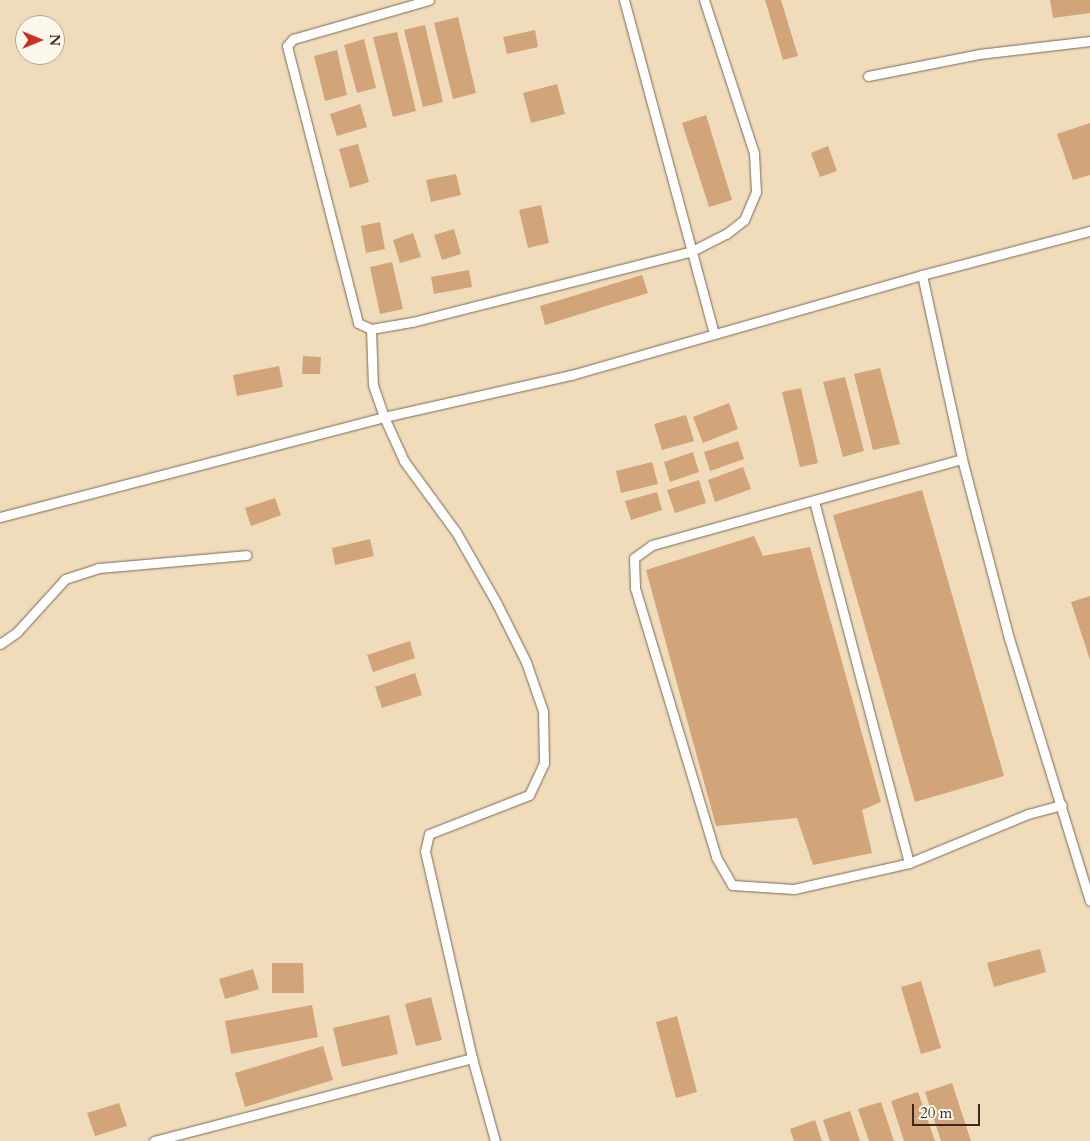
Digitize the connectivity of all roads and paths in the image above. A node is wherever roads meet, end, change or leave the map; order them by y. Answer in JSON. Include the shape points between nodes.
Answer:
{"nodes":[{"id":1,"x":429,"y":0,"type":"edge"},
{"id":2,"x":624,"y":0,"type":"edge"},
{"id":3,"x":704,"y":0,"type":"edge"},
{"id":4,"x":1090,"y":41,"type":"edge"},
{"id":5,"x":868,"y":76,"type":"dead end"},
{"id":6,"x":1090,"y":231,"type":"edge"},
{"id":7,"x":692,"y":251,"type":"junction"},
{"id":8,"x":922,"y":275,"type":"junction"},
{"id":9,"x":371,"y":329,"type":"junction"},
{"id":10,"x":714,"y":334,"type":"junction"},
{"id":11,"x":384,"y":417,"type":"junction"},
{"id":12,"x":962,"y":460,"type":"junction"},
{"id":13,"x":814,"y":501,"type":"junction"},
{"id":14,"x":0,"y":517,"type":"edge"},
{"id":15,"x":246,"y":555,"type":"dead end"},
{"id":16,"x":0,"y":644,"type":"edge"},
{"id":17,"x":1062,"y":805,"type":"junction"},
{"id":18,"x":909,"y":863,"type":"junction"},
{"id":19,"x":1090,"y":901,"type":"edge"},
{"id":20,"x":472,"y":1058,"type":"junction"},
{"id":21,"x":154,"y":1141,"type":"edge"},
{"id":22,"x":495,"y":1141,"type":"edge"}],
"edges":[{"from":1,"to":9,"type":"lane","via":[[293,38],[287,46],[358,323]]},
{"from":2,"to":7,"type":"lane"},
{"from":3,"to":7,"type":"lane","via":[[754,153],[756,192],[744,220],[726,234]]},
{"from":4,"to":5,"type":"lane","via":[[979,54]]},
{"from":6,"to":8,"type":"lane"},
{"from":7,"to":9,"type":"lane","via":[[412,322]]},
{"from":7,"to":10,"type":"lane"},
{"from":8,"to":10,"type":"lane"},
{"from":8,"to":12,"type":"lane"},
{"from":9,"to":11,"type":"lane","via":[[373,384]]},
{"from":10,"to":11,"type":"lane","via":[[571,375]]},
{"from":11,"to":14,"type":"lane"},
{"from":11,"to":20,"type":"lane","via":[[404,461],[456,532],[497,604],[526,662],[543,711],[544,763],[529,794],[429,834],[425,851]]},
{"from":12,"to":13,"type":"lane"},
{"from":12,"to":17,"type":"lane","via":[[1009,638]]},
{"from":13,"to":18,"type":"lane"},
{"from":13,"to":18,"type":"lane","via":[[652,544],[634,558],[635,588],[716,857],[732,884],[794,889]]},
{"from":15,"to":16,"type":"lane","via":[[98,568],[65,579],[17,632]]},
{"from":17,"to":18,"type":"lane","via":[[1028,814]]},
{"from":17,"to":19,"type":"lane"},
{"from":20,"to":21,"type":"lane"},
{"from":20,"to":22,"type":"lane"}]}
